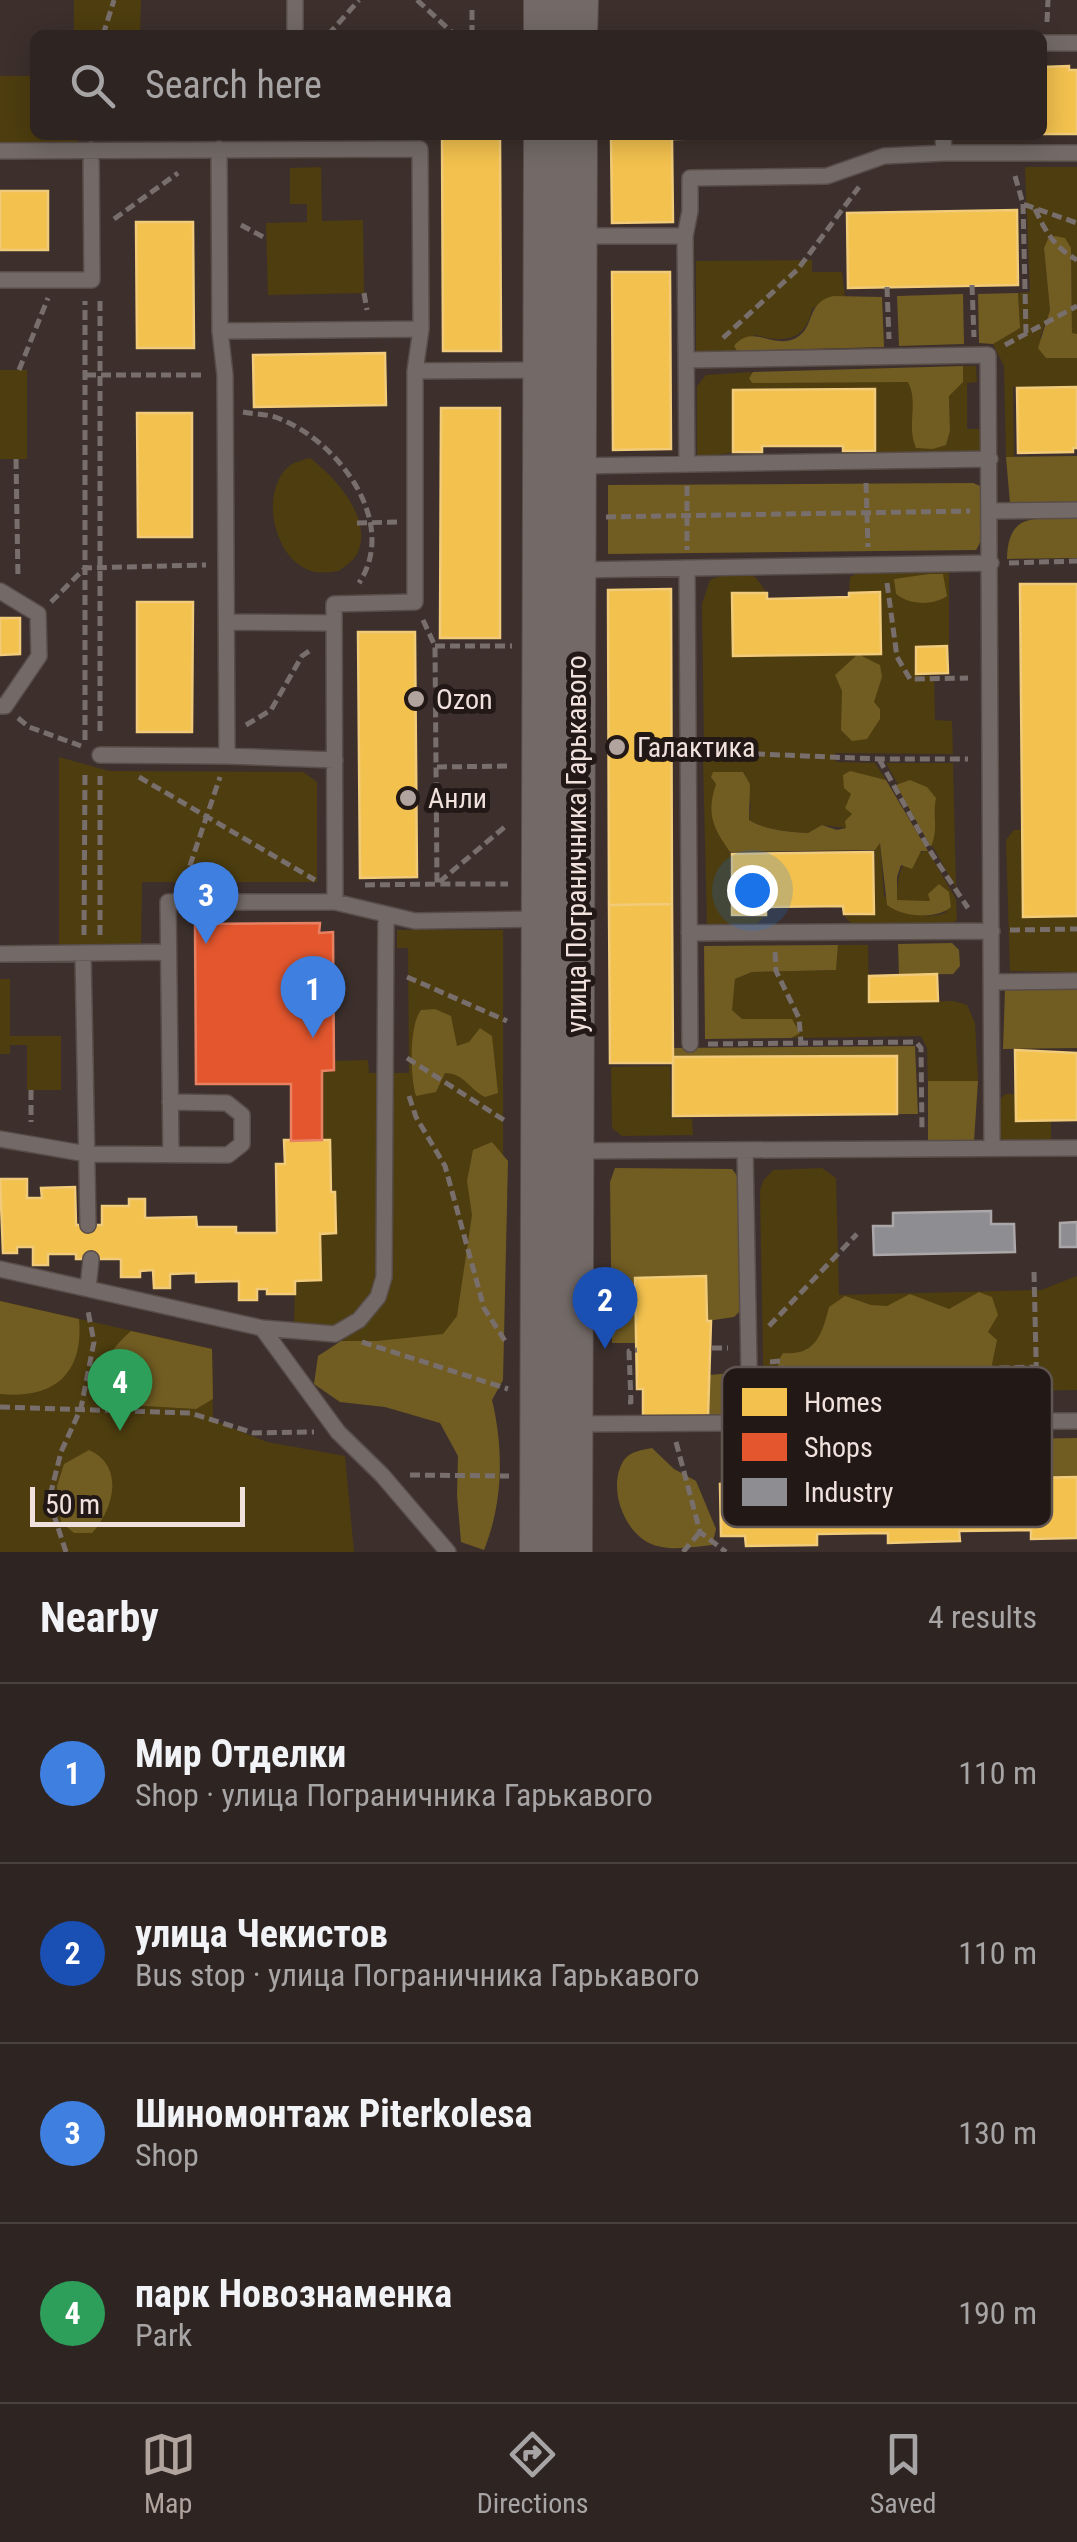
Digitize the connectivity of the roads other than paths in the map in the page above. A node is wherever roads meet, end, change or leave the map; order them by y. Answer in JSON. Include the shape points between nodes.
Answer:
{"nodes":[{"id":1,"x":295,"y":0,"type":"edge"},
{"id":2,"x":543,"y":0,"type":"edge"},
{"id":3,"x":578,"y":0,"type":"edge"},
{"id":4,"x":295,"y":30,"type":"edge"},
{"id":5,"x":543,"y":30,"type":"edge"},
{"id":6,"x":578,"y":30,"type":"edge"},
{"id":7,"x":1047,"y":38,"type":"edge"},
{"id":8,"x":1077,"y":43,"type":"edge"},
{"id":9,"x":544,"y":140,"type":"edge"},
{"id":10,"x":577,"y":140,"type":"edge"},
{"id":11,"x":943,"y":140,"type":"edge"},
{"id":12,"x":296,"y":142,"type":"edge"},
{"id":13,"x":219,"y":149,"type":"junction"},
{"id":14,"x":91,"y":150,"type":"junction"},
{"id":15,"x":0,"y":152,"type":"edge"},
{"id":16,"x":1077,"y":153,"type":"edge"},
{"id":17,"x":944,"y":154,"type":"junction"},
{"id":18,"x":685,"y":236,"type":"junction"},
{"id":19,"x":560,"y":237,"type":"junction"},
{"id":20,"x":0,"y":280,"type":"edge"},
{"id":21,"x":421,"y":329,"type":"junction"},
{"id":22,"x":220,"y":330,"type":"junction"},
{"id":23,"x":686,"y":360,"type":"junction"},
{"id":24,"x":560,"y":370,"type":"junction"},
{"id":25,"x":416,"y":371,"type":"junction"},
{"id":26,"x":990,"y":459,"type":"junction"},
{"id":27,"x":686,"y":464,"type":"junction"},
{"id":28,"x":560,"y":466,"type":"junction"},
{"id":29,"x":1077,"y":510,"type":"edge"},
{"id":30,"x":986,"y":511,"type":"junction"},
{"id":31,"x":991,"y":563,"type":"junction"},
{"id":32,"x":687,"y":568,"type":"junction"},
{"id":33,"x":559,"y":570,"type":"junction"},
{"id":34,"x":0,"y":591,"type":"edge"},
{"id":35,"x":227,"y":622,"type":"junction"},
{"id":36,"x":334,"y":629,"type":"junction"},
{"id":37,"x":2,"y":706,"type":"edge"},
{"id":38,"x":92,"y":751,"type":"road end"},
{"id":39,"x":335,"y":760,"type":"junction"},
{"id":40,"x":225,"y":761,"type":"junction"},
{"id":41,"x":336,"y":894,"type":"junction"},
{"id":42,"x":386,"y":916,"type":"junction"},
{"id":43,"x":558,"y":919,"type":"junction"},
{"id":44,"x":992,"y":931,"type":"junction"},
{"id":45,"x":690,"y":933,"type":"junction"},
{"id":46,"x":168,"y":952,"type":"junction"},
{"id":47,"x":92,"y":953,"type":"junction"},
{"id":48,"x":0,"y":954,"type":"edge"},
{"id":49,"x":1077,"y":981,"type":"edge"},
{"id":50,"x":992,"y":982,"type":"junction"},
{"id":51,"x":690,"y":1044,"type":"road end"},
{"id":52,"x":170,"y":1102,"type":"junction"},
{"id":53,"x":0,"y":1140,"type":"edge"},
{"id":54,"x":992,"y":1148,"type":"junction"},
{"id":55,"x":1077,"y":1148,"type":"edge"},
{"id":56,"x":745,"y":1150,"type":"junction"},
{"id":57,"x":558,"y":1151,"type":"junction"},
{"id":58,"x":87,"y":1154,"type":"junction"},
{"id":59,"x":171,"y":1155,"type":"junction"},
{"id":60,"x":88,"y":1225,"type":"dead end"},
{"id":61,"x":91,"y":1259,"type":"dead end"},
{"id":62,"x":0,"y":1269,"type":"edge"},
{"id":63,"x":88,"y":1288,"type":"junction"},
{"id":64,"x":262,"y":1328,"type":"junction"},
{"id":65,"x":749,"y":1367,"type":"edge"},
{"id":66,"x":1052,"y":1420,"type":"edge"},
{"id":67,"x":1077,"y":1420,"type":"edge"},
{"id":68,"x":722,"y":1423,"type":"edge"},
{"id":69,"x":557,"y":1424,"type":"junction"},
{"id":70,"x":448,"y":1552,"type":"edge"},
{"id":71,"x":539,"y":1552,"type":"edge"},
{"id":72,"x":573,"y":1552,"type":"edge"}],
"edges":[{"from":1,"to":4,"type":"lane"},
{"from":2,"to":5,"type":"street"},
{"from":3,"to":6,"type":"street"},
{"from":7,"to":8,"type":"lane"},
{"from":9,"to":19,"type":"street","name":"улица Пограничника Гарькавого"},
{"from":10,"to":19,"type":"street","name":"улица Пограничника Гарькавого"},
{"from":11,"to":17,"type":"lane"},
{"from":12,"to":13,"type":"lane"},
{"from":12,"to":21,"type":"lane","via":[[420,149]]},
{"from":13,"to":14,"type":"lane"},
{"from":13,"to":22,"type":"lane"},
{"from":14,"to":15,"type":"lane"},
{"from":14,"to":20,"type":"lane","via":[[89,280]]},
{"from":16,"to":17,"type":"lane"},
{"from":17,"to":18,"type":"lane","via":[[884,156],[827,176],[690,178]]},
{"from":18,"to":19,"type":"lane"},
{"from":18,"to":23,"type":"lane"},
{"from":19,"to":24,"type":"street","name":"улица Пограничника Гарькавого"},
{"from":21,"to":22,"type":"lane"},
{"from":21,"to":25,"type":"lane"},
{"from":22,"to":35,"type":"lane"},
{"from":23,"to":26,"type":"lane","via":[[988,355]]},
{"from":23,"to":27,"type":"lane"},
{"from":24,"to":25,"type":"lane"},
{"from":24,"to":28,"type":"street","name":"улица Пограничника Гарькавого"},
{"from":25,"to":36,"type":"lane","via":[[415,602],[334,604]]},
{"from":26,"to":27,"type":"lane"},
{"from":26,"to":30,"type":"lane"},
{"from":27,"to":28,"type":"lane"},
{"from":28,"to":33,"type":"street","name":"улица Пограничника Гарькавого"},
{"from":29,"to":30,"type":"lane"},
{"from":30,"to":31,"type":"lane"},
{"from":31,"to":32,"type":"lane"},
{"from":31,"to":44,"type":"lane"},
{"from":32,"to":33,"type":"lane"},
{"from":32,"to":45,"type":"lane"},
{"from":33,"to":43,"type":"street","name":"улица Пограничника Гарькавого"},
{"from":34,"to":37,"type":"lane","via":[[38,614],[39,656]]},
{"from":35,"to":36,"type":"lane"},
{"from":35,"to":40,"type":"lane"},
{"from":36,"to":39,"type":"lane"},
{"from":38,"to":40,"type":"lane"},
{"from":39,"to":40,"type":"lane"},
{"from":39,"to":41,"type":"lane"},
{"from":41,"to":42,"type":"lane"},
{"from":41,"to":46,"type":"lane","via":[[168,902]]},
{"from":42,"to":43,"type":"lane"},
{"from":42,"to":64,"type":"lane","via":[[384,1277],[359,1320],[335,1334]]},
{"from":43,"to":57,"type":"street","name":"улица Пограничника Гарькавого"},
{"from":44,"to":45,"type":"lane"},
{"from":44,"to":50,"type":"lane"},
{"from":45,"to":51,"type":"lane"},
{"from":46,"to":47,"type":"lane"},
{"from":46,"to":52,"type":"lane"},
{"from":47,"to":48,"type":"lane"},
{"from":47,"to":58,"type":"lane"},
{"from":49,"to":50,"type":"lane"},
{"from":50,"to":54,"type":"lane"},
{"from":52,"to":59,"type":"lane"},
{"from":52,"to":59,"type":"lane","via":[[226,1103],[242,1115],[242,1144],[228,1155]]},
{"from":53,"to":58,"type":"lane"},
{"from":54,"to":55,"type":"lane"},
{"from":54,"to":56,"type":"lane"},
{"from":56,"to":57,"type":"lane"},
{"from":56,"to":65,"type":"lane"},
{"from":57,"to":69,"type":"street","name":"улица Пограничника Гарькавого"},
{"from":58,"to":59,"type":"lane"},
{"from":58,"to":60,"type":"lane"},
{"from":61,"to":63,"type":"lane"},
{"from":62,"to":63,"type":"lane"},
{"from":63,"to":64,"type":"lane"},
{"from":64,"to":70,"type":"lane","via":[[338,1432]]},
{"from":66,"to":67,"type":"lane"},
{"from":68,"to":69,"type":"lane"},
{"from":69,"to":71,"type":"street","name":"улица Пограничника Гарькавого"},
{"from":69,"to":72,"type":"street","name":"улица Пограничника Гарькавого"}]}
